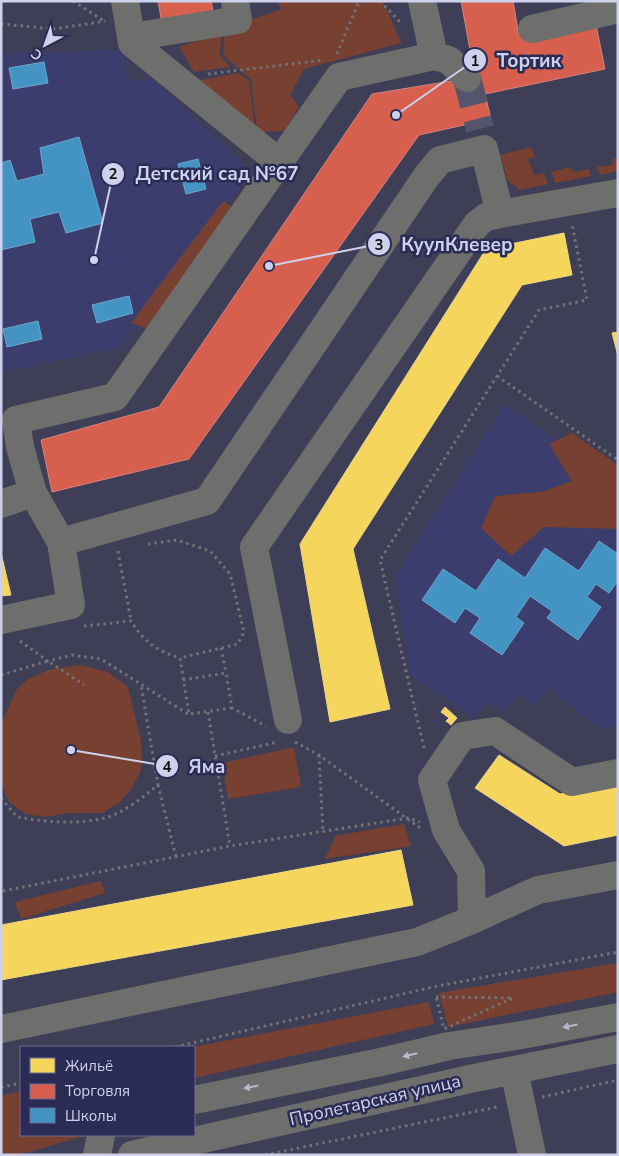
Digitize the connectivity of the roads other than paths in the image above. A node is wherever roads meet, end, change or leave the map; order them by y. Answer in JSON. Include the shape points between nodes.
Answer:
{"nodes":[{"id":1,"x":235,"y":1,"type":"edge"},
{"id":2,"x":422,"y":1,"type":"edge"},
{"id":3,"x":618,"y":10,"type":"edge"},
{"id":4,"x":122,"y":19,"type":"edge"},
{"id":5,"x":532,"y":28,"type":"dead end"},
{"id":6,"x":434,"y":56,"type":"junction"},
{"id":7,"x":467,"y":78,"type":"tunnel mouth"},
{"id":8,"x":279,"y":162,"type":"junction"},
{"id":9,"x":618,"y":192,"type":"edge"},
{"id":10,"x":500,"y":214,"type":"junction"},
{"id":11,"x":33,"y":493,"type":"junction"},
{"id":12,"x":1,"y":504,"type":"edge"},
{"id":13,"x":61,"y":542,"type":"junction"},
{"id":14,"x":1,"y":620,"type":"edge"},
{"id":15,"x":283,"y":733,"type":"road end"},
{"id":16,"x":618,"y":773,"type":"edge"},
{"id":17,"x":618,"y":875,"type":"edge"},
{"id":18,"x":472,"y":920,"type":"junction"},
{"id":19,"x":618,"y":1017,"type":"edge"},
{"id":20,"x":1,"y":1029,"type":"edge"},
{"id":21,"x":522,"y":1035,"type":"junction"},
{"id":22,"x":618,"y":1049,"type":"edge"},
{"id":23,"x":521,"y":1068,"type":"junction"},
{"id":24,"x":195,"y":1100,"type":"edge"},
{"id":25,"x":101,"y":1136,"type":"edge"},
{"id":26,"x":96,"y":1155,"type":"edge"},
{"id":27,"x":132,"y":1155,"type":"edge"},
{"id":28,"x":532,"y":1155,"type":"edge"}],
"edges":[{"from":1,"to":4,"type":"street","via":[[238,20]]},
{"from":2,"to":6,"type":"street"},
{"from":3,"to":5,"type":"street"},
{"from":4,"to":8,"type":"street","via":[[132,43]]},
{"from":6,"to":7,"type":"street","via":[[449,60]]},
{"from":6,"to":8,"type":"street","via":[[337,68]]},
{"from":8,"to":11,"type":"street","via":[[115,396],[16,420]]},
{"from":9,"to":10,"type":"street"},
{"from":10,"to":13,"type":"street","via":[[482,139],[440,160],[207,501]]},
{"from":10,"to":15,"type":"street","via":[[486,217],[477,224],[254,547]]},
{"from":11,"to":12,"type":"street"},
{"from":11,"to":13,"type":"street"},
{"from":13,"to":14,"type":"street","via":[[72,605]]},
{"from":16,"to":18,"type":"street","via":[[572,782],[495,731],[462,736],[432,780],[434,830],[471,871]]},
{"from":17,"to":18,"type":"street","via":[[538,890]]},
{"from":18,"to":20,"type":"street","via":[[417,942]]},
{"from":19,"to":21,"type":"street","one_way":true},
{"from":21,"to":23,"type":"street"},
{"from":21,"to":24,"type":"street","one_way":true,"via":[[449,1046]]},
{"from":22,"to":23,"type":"street","name":"Пролетарская улица"},
{"from":23,"to":27,"type":"street","name":"Пролетарская улица"},
{"from":23,"to":28,"type":"street","via":[[520,1102]]},
{"from":25,"to":26,"type":"street"}]}
